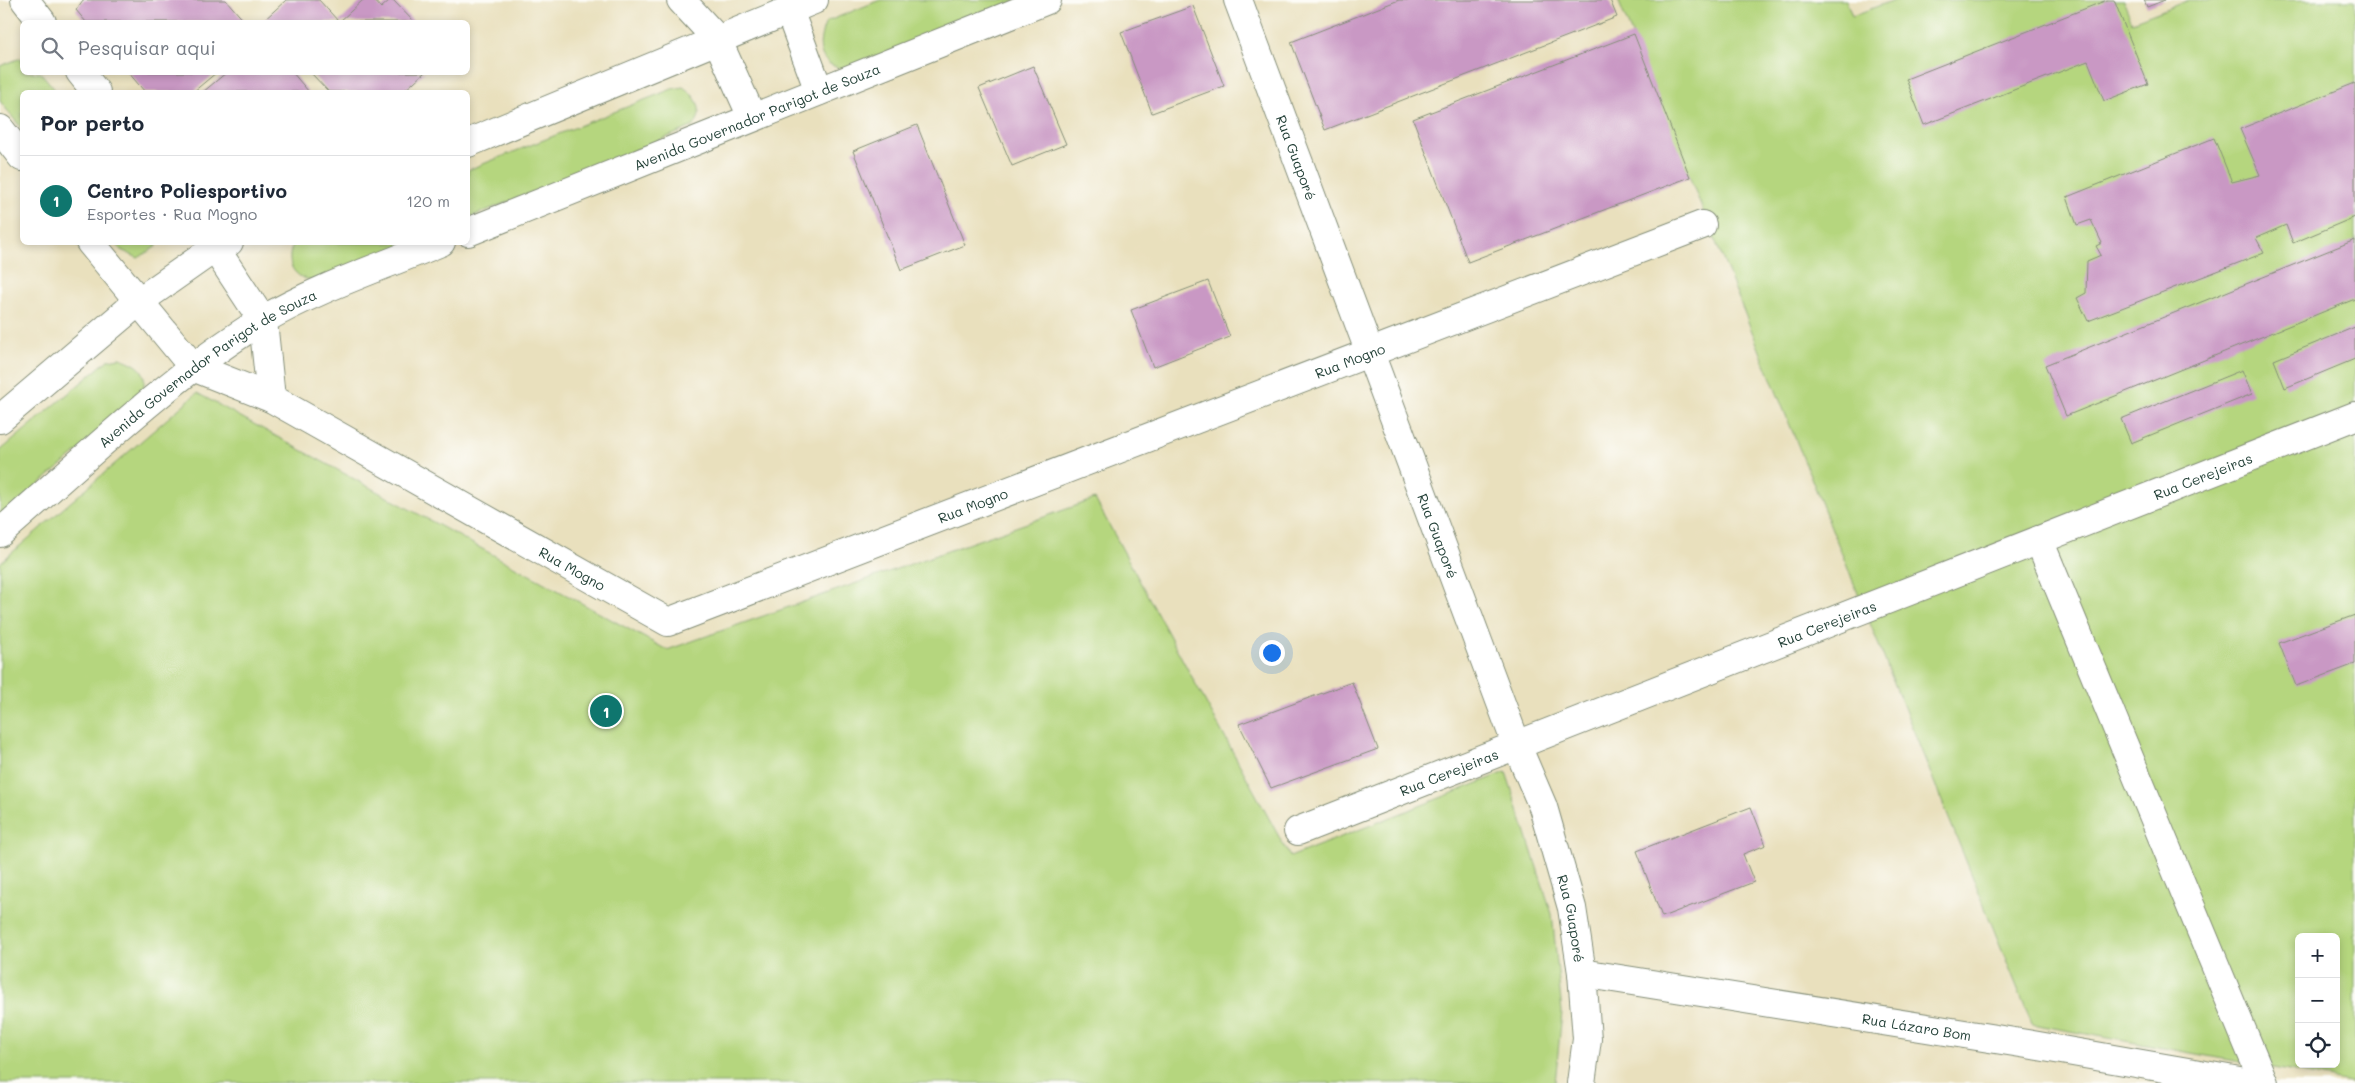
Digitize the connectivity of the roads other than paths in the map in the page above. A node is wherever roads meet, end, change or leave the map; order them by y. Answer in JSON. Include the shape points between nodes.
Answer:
{"nodes":[{"id":1,"x":25,"y":0,"type":"edge"},
{"id":2,"x":681,"y":0,"type":"edge"},
{"id":3,"x":814,"y":0,"type":"edge"},
{"id":4,"x":1047,"y":0,"type":"edge"},
{"id":5,"x":1238,"y":0,"type":"edge"},
{"id":6,"x":792,"y":5,"type":"edge"},
{"id":7,"x":40,"y":20,"type":"edge"},
{"id":8,"x":716,"y":39,"type":"junction"},
{"id":9,"x":82,"y":75,"type":"edge"},
{"id":10,"x":94,"y":90,"type":"edge"},
{"id":11,"x":818,"y":91,"type":"junction"},
{"id":12,"x":752,"y":117,"type":"junction"},
{"id":13,"x":0,"y":129,"type":"edge"},
{"id":14,"x":470,"y":142,"type":"edge"},
{"id":15,"x":20,"y":155,"type":"edge"},
{"id":16,"x":1702,"y":225,"type":"dead end"},
{"id":17,"x":470,"y":231,"type":"edge"},
{"id":18,"x":92,"y":245,"type":"edge"},
{"id":19,"x":218,"y":245,"type":"edge"},
{"id":20,"x":220,"y":245,"type":"edge"},
{"id":21,"x":434,"y":245,"type":"edge"},
{"id":22,"x":138,"y":302,"type":"junction"},
{"id":23,"x":263,"y":320,"type":"junction"},
{"id":24,"x":1370,"y":354,"type":"junction"},
{"id":25,"x":193,"y":367,"type":"junction"},
{"id":26,"x":271,"y":398,"type":"junction"},
{"id":27,"x":2355,"y":416,"type":"edge"},
{"id":28,"x":0,"y":419,"type":"edge"},
{"id":29,"x":0,"y":533,"type":"edge"},
{"id":30,"x":2039,"y":540,"type":"junction"},
{"id":31,"x":1517,"y":746,"type":"junction"},
{"id":32,"x":1298,"y":831,"type":"dead end"},
{"id":33,"x":1582,"y":973,"type":"junction"},
{"id":34,"x":1581,"y":1083,"type":"edge"},
{"id":35,"x":2251,"y":1083,"type":"edge"},
{"id":36,"x":2264,"y":1083,"type":"edge"}],
"edges":[{"from":1,"to":7,"type":"street"},
{"from":2,"to":8,"type":"street"},
{"from":3,"to":6,"type":"street"},
{"from":4,"to":11,"type":"street","name":"Avenida Governador Parigot de Souza"},
{"from":5,"to":24,"type":"street","name":"Rua Guaporé"},
{"from":6,"to":8,"type":"street"},
{"from":6,"to":11,"type":"street"},
{"from":8,"to":12,"type":"street"},
{"from":8,"to":14,"type":"street"},
{"from":9,"to":10,"type":"street"},
{"from":11,"to":12,"type":"street","name":"Avenida Governador Parigot de Souza"},
{"from":12,"to":17,"type":"street","name":"Avenida Governador Parigot de Souza"},
{"from":13,"to":15,"type":"street"},
{"from":16,"to":24,"type":"street","name":"Rua Mogno"},
{"from":18,"to":22,"type":"street"},
{"from":19,"to":22,"type":"street"},
{"from":20,"to":23,"type":"street"},
{"from":21,"to":23,"type":"street","name":"Avenida Governador Parigot de Souza","via":[[337,284]]},
{"from":22,"to":25,"type":"street"},
{"from":22,"to":28,"type":"street"},
{"from":23,"to":25,"type":"street","name":"Avenida Governador Parigot de Souza"},
{"from":23,"to":26,"type":"street"},
{"from":24,"to":26,"type":"street","name":"Rua Mogno","via":[[668,622]]},
{"from":24,"to":31,"type":"street","name":"Rua Guaporé"},
{"from":25,"to":26,"type":"street","name":"Rua Mogno"},
{"from":25,"to":29,"type":"street","name":"Avenida Governador Parigot de Souza"},
{"from":27,"to":30,"type":"street","name":"Rua Cerejeiras"},
{"from":30,"to":31,"type":"street","name":"Rua Cerejeiras"},
{"from":30,"to":36,"type":"street"},
{"from":31,"to":32,"type":"street","name":"Rua Cerejeiras"},
{"from":31,"to":33,"type":"street","name":"Rua Guaporé","via":[[1543,807],[1572,908]]},
{"from":33,"to":34,"type":"street","name":"Rua Guaporé","via":[[1586,1038]]},
{"from":33,"to":35,"type":"street","name":"Rua Lázaro Bom"}]}
